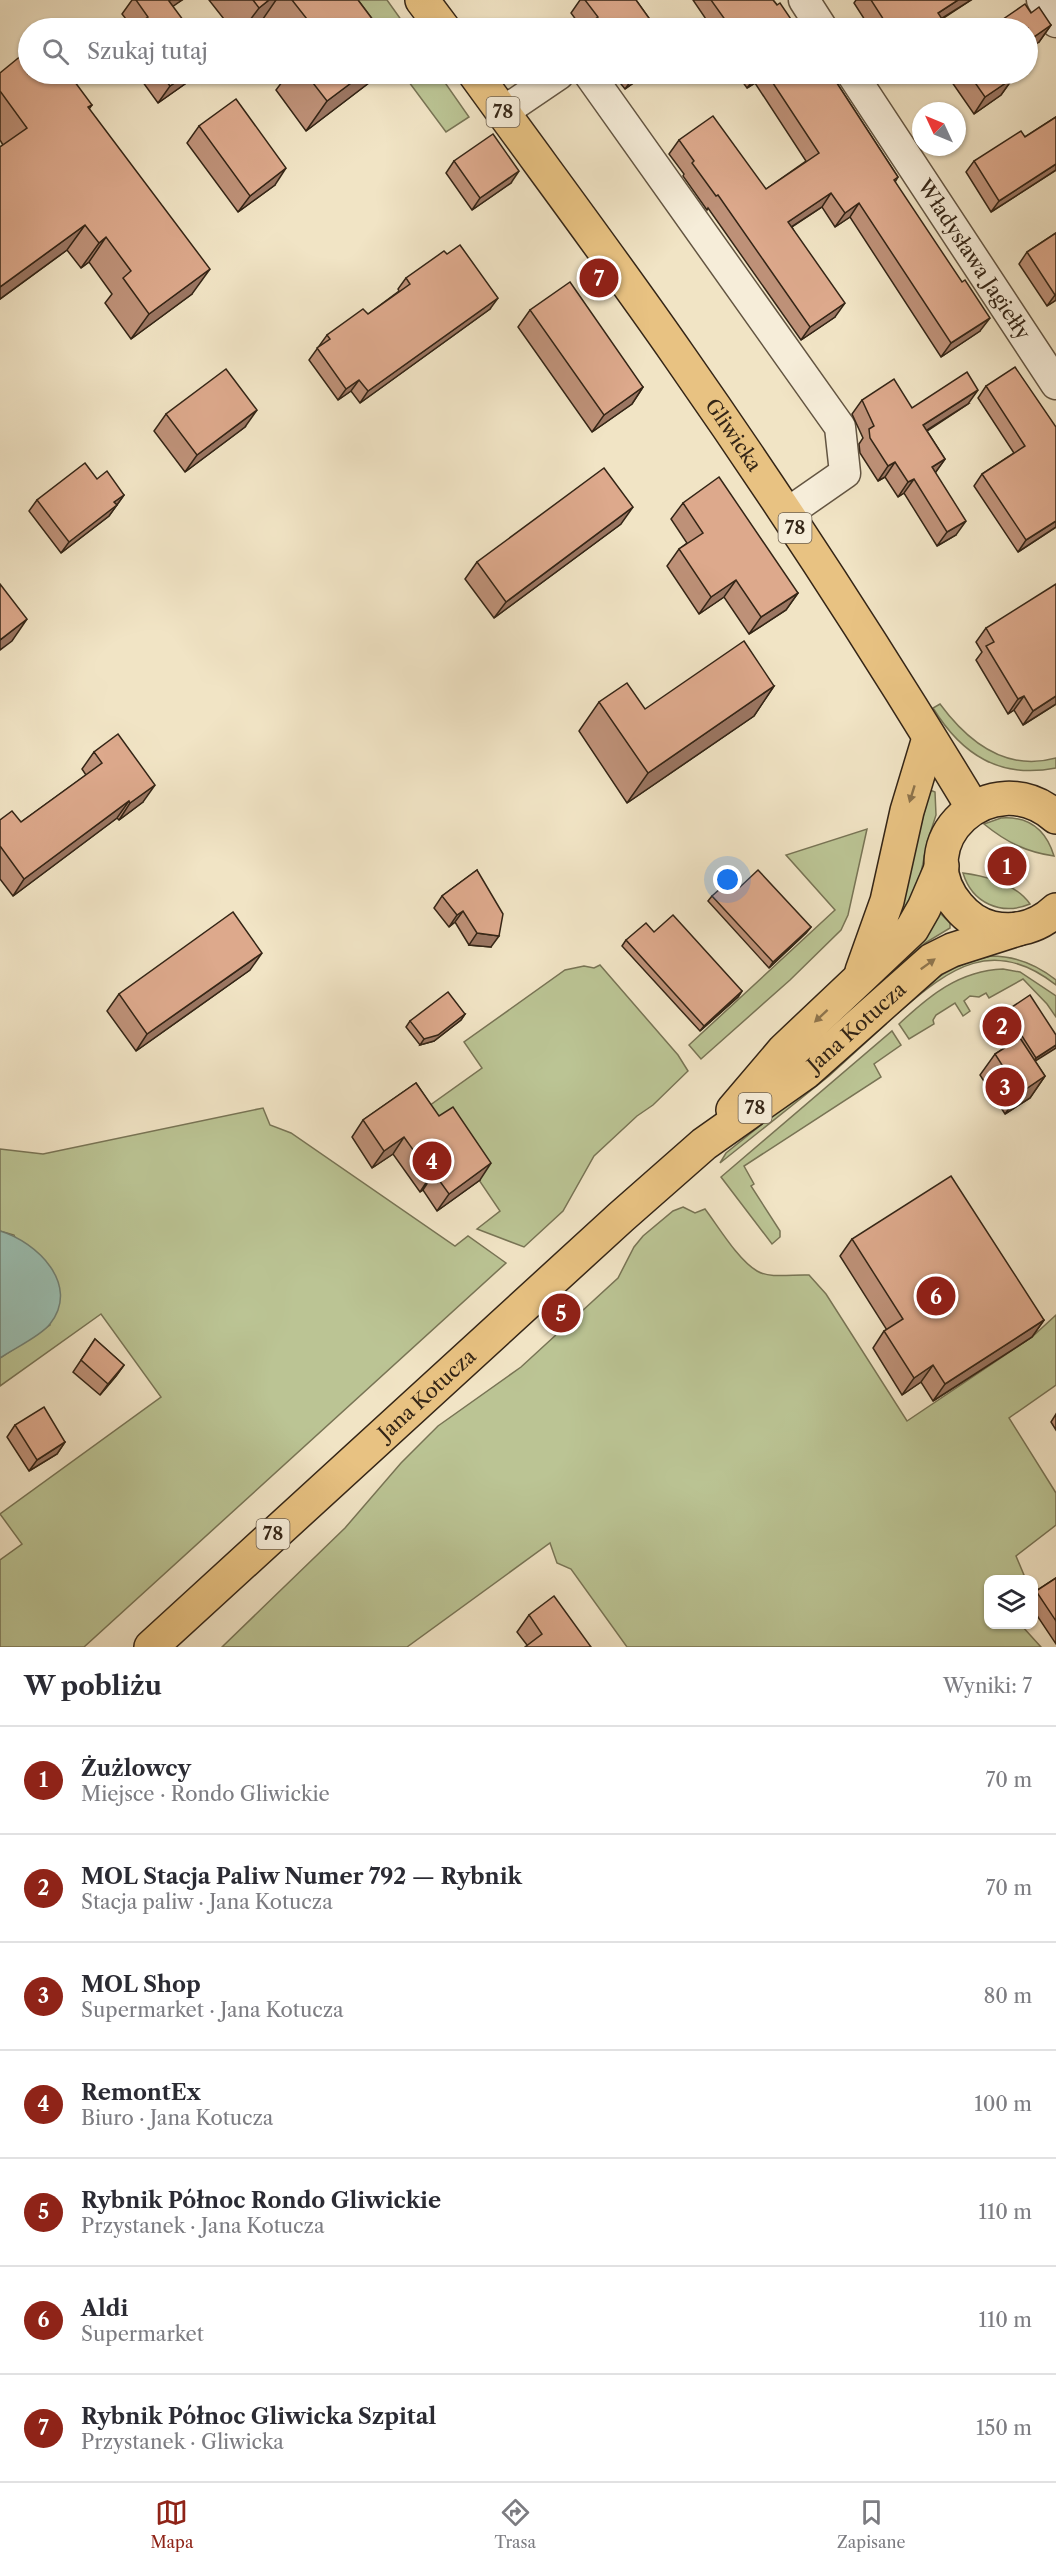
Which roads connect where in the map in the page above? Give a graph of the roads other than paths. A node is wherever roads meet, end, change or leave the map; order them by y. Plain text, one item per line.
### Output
1 (422, 0) edge
2 (804, 0) edge
3 (1042, 0) edge
4 (436, 18) edge
5 (816, 18) edge
6 (1056, 22) edge
7 (482, 84) edge
8 (544, 84) edge
9 (596, 84) edge
10 (859, 84) edge
11 (503, 112) junction
12 (1056, 384) edge
13 (786, 513) junction
14 (929, 738) junction
15 (1056, 789) edge
16 (1023, 799) junction
17 (973, 808) junction
18 (1056, 817) edge
19 (942, 866) junction
20 (1054, 917) edge
21 (1018, 929) junction
22 (858, 981) junction
23 (704, 1144) junction
24 (150, 1647) edge

1 - 4 main road
2 - 5 street
3 - 6 street
7 - 11 main road, Gliwicka / 78
8 - 11 street
9 - 13 street
10 - 12 street, Władysława Jagiełły
11 - 13 main road, Gliwicka / 78
13 - 14 main road, Gliwicka / 78
14 - 17 main road, Gliwicka / 78
14 -> 22 main road, 78
15 - 16 main road
16 - 17 main road, 78
16 - 18 main road, 78
17 - 19 main road, 78
19 - 21 main road, 78
19 - 22 main road, Jana Kotucza / 78
20 - 21 main road, 78
23 -> 21 main road, Jana Kotucza / 78
22 -> 23 main road, Jana Kotucza / 78
23 - 24 main road, Jana Kotucza / 78

